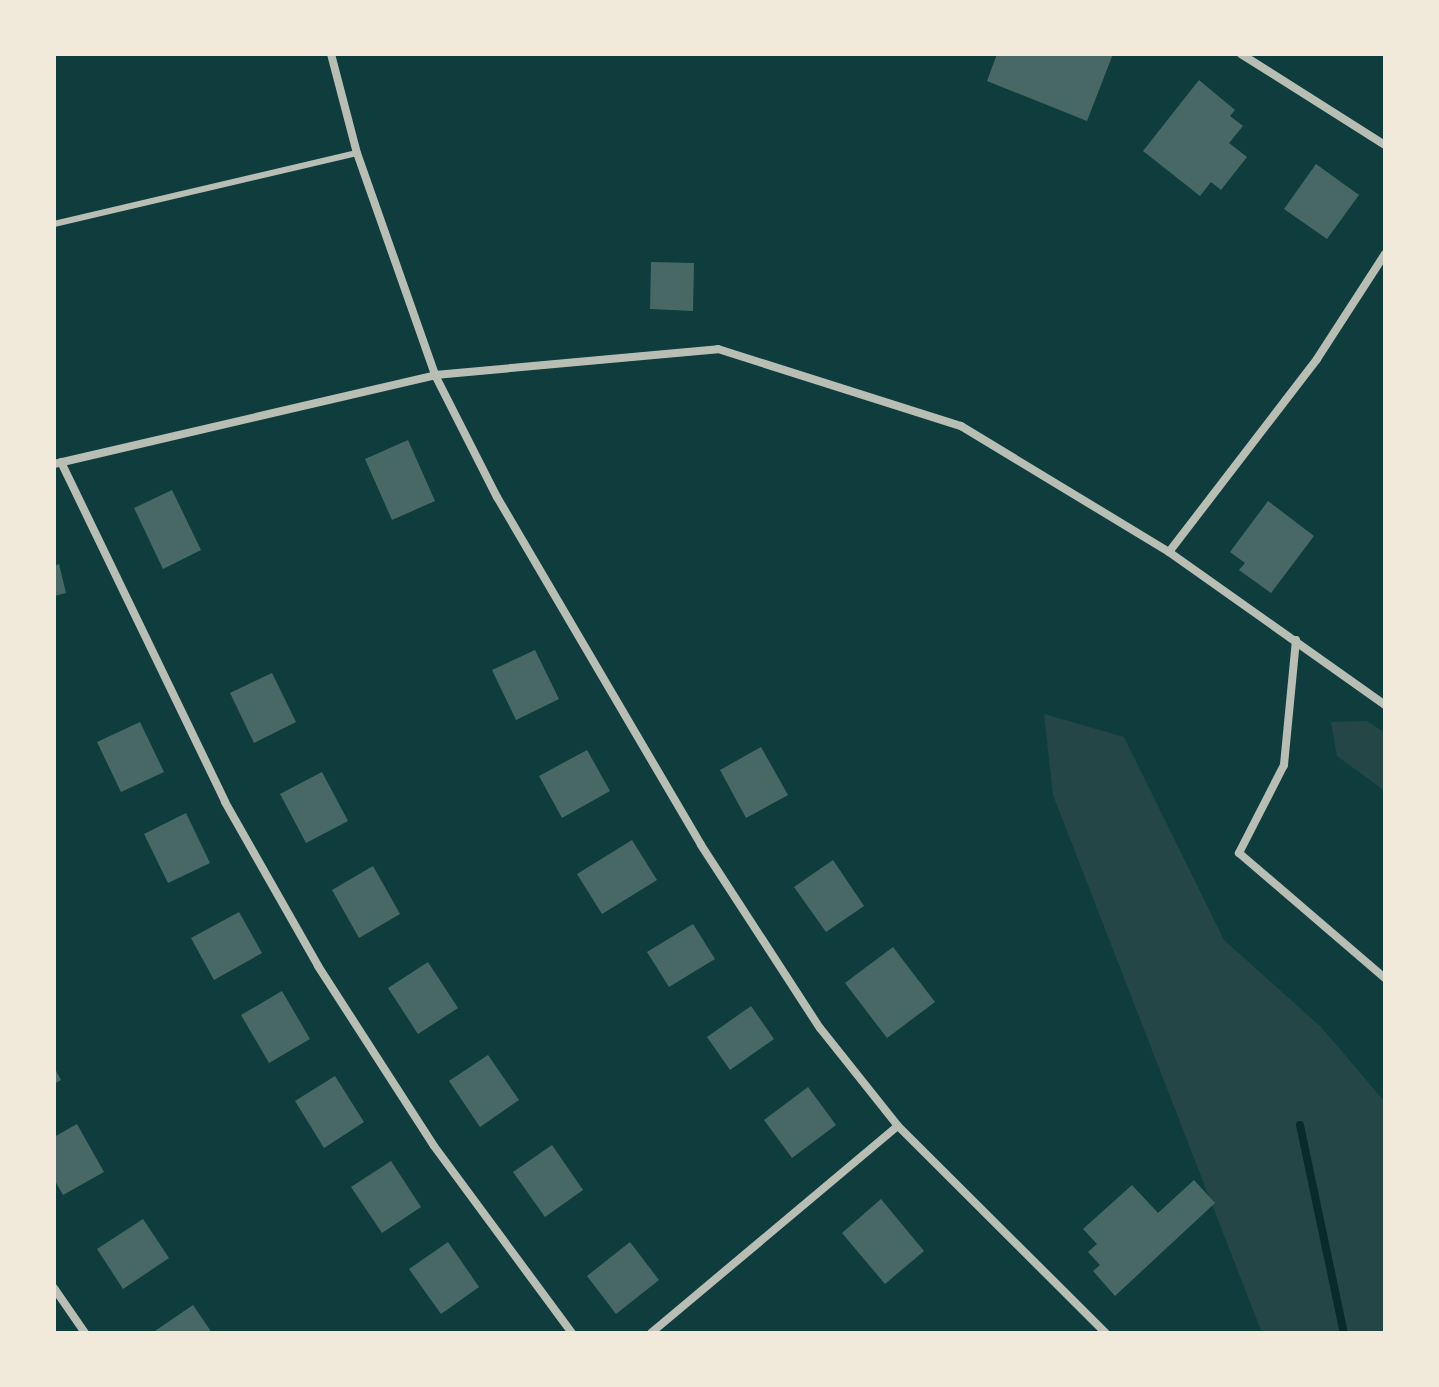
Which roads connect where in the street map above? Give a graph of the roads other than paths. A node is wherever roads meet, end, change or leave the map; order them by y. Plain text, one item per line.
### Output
1 (331, 54) edge
2 (1241, 54) edge
3 (1385, 145) edge
4 (357, 153) junction
5 (54, 224) edge
6 (1385, 254) edge
7 (435, 375) junction
8 (58, 463) edge
9 (1169, 552) junction
10 (1296, 640) junction
11 (1385, 705) edge
12 (1385, 978) edge
13 (898, 1126) junction
14 (54, 1288) edge
15 (85, 1333) edge
16 (572, 1333) edge
17 (651, 1333) edge
18 (1106, 1333) edge

1 - 4 street
2 - 3 street
4 - 5 lane
4 - 7 street
6 - 9 street
7 - 8 street
7 - 9 street
7 - 13 street
8 - 16 street
9 - 10 street
10 - 11 street
10 - 12 street
13 - 17 street
13 - 18 street
14 - 15 street

